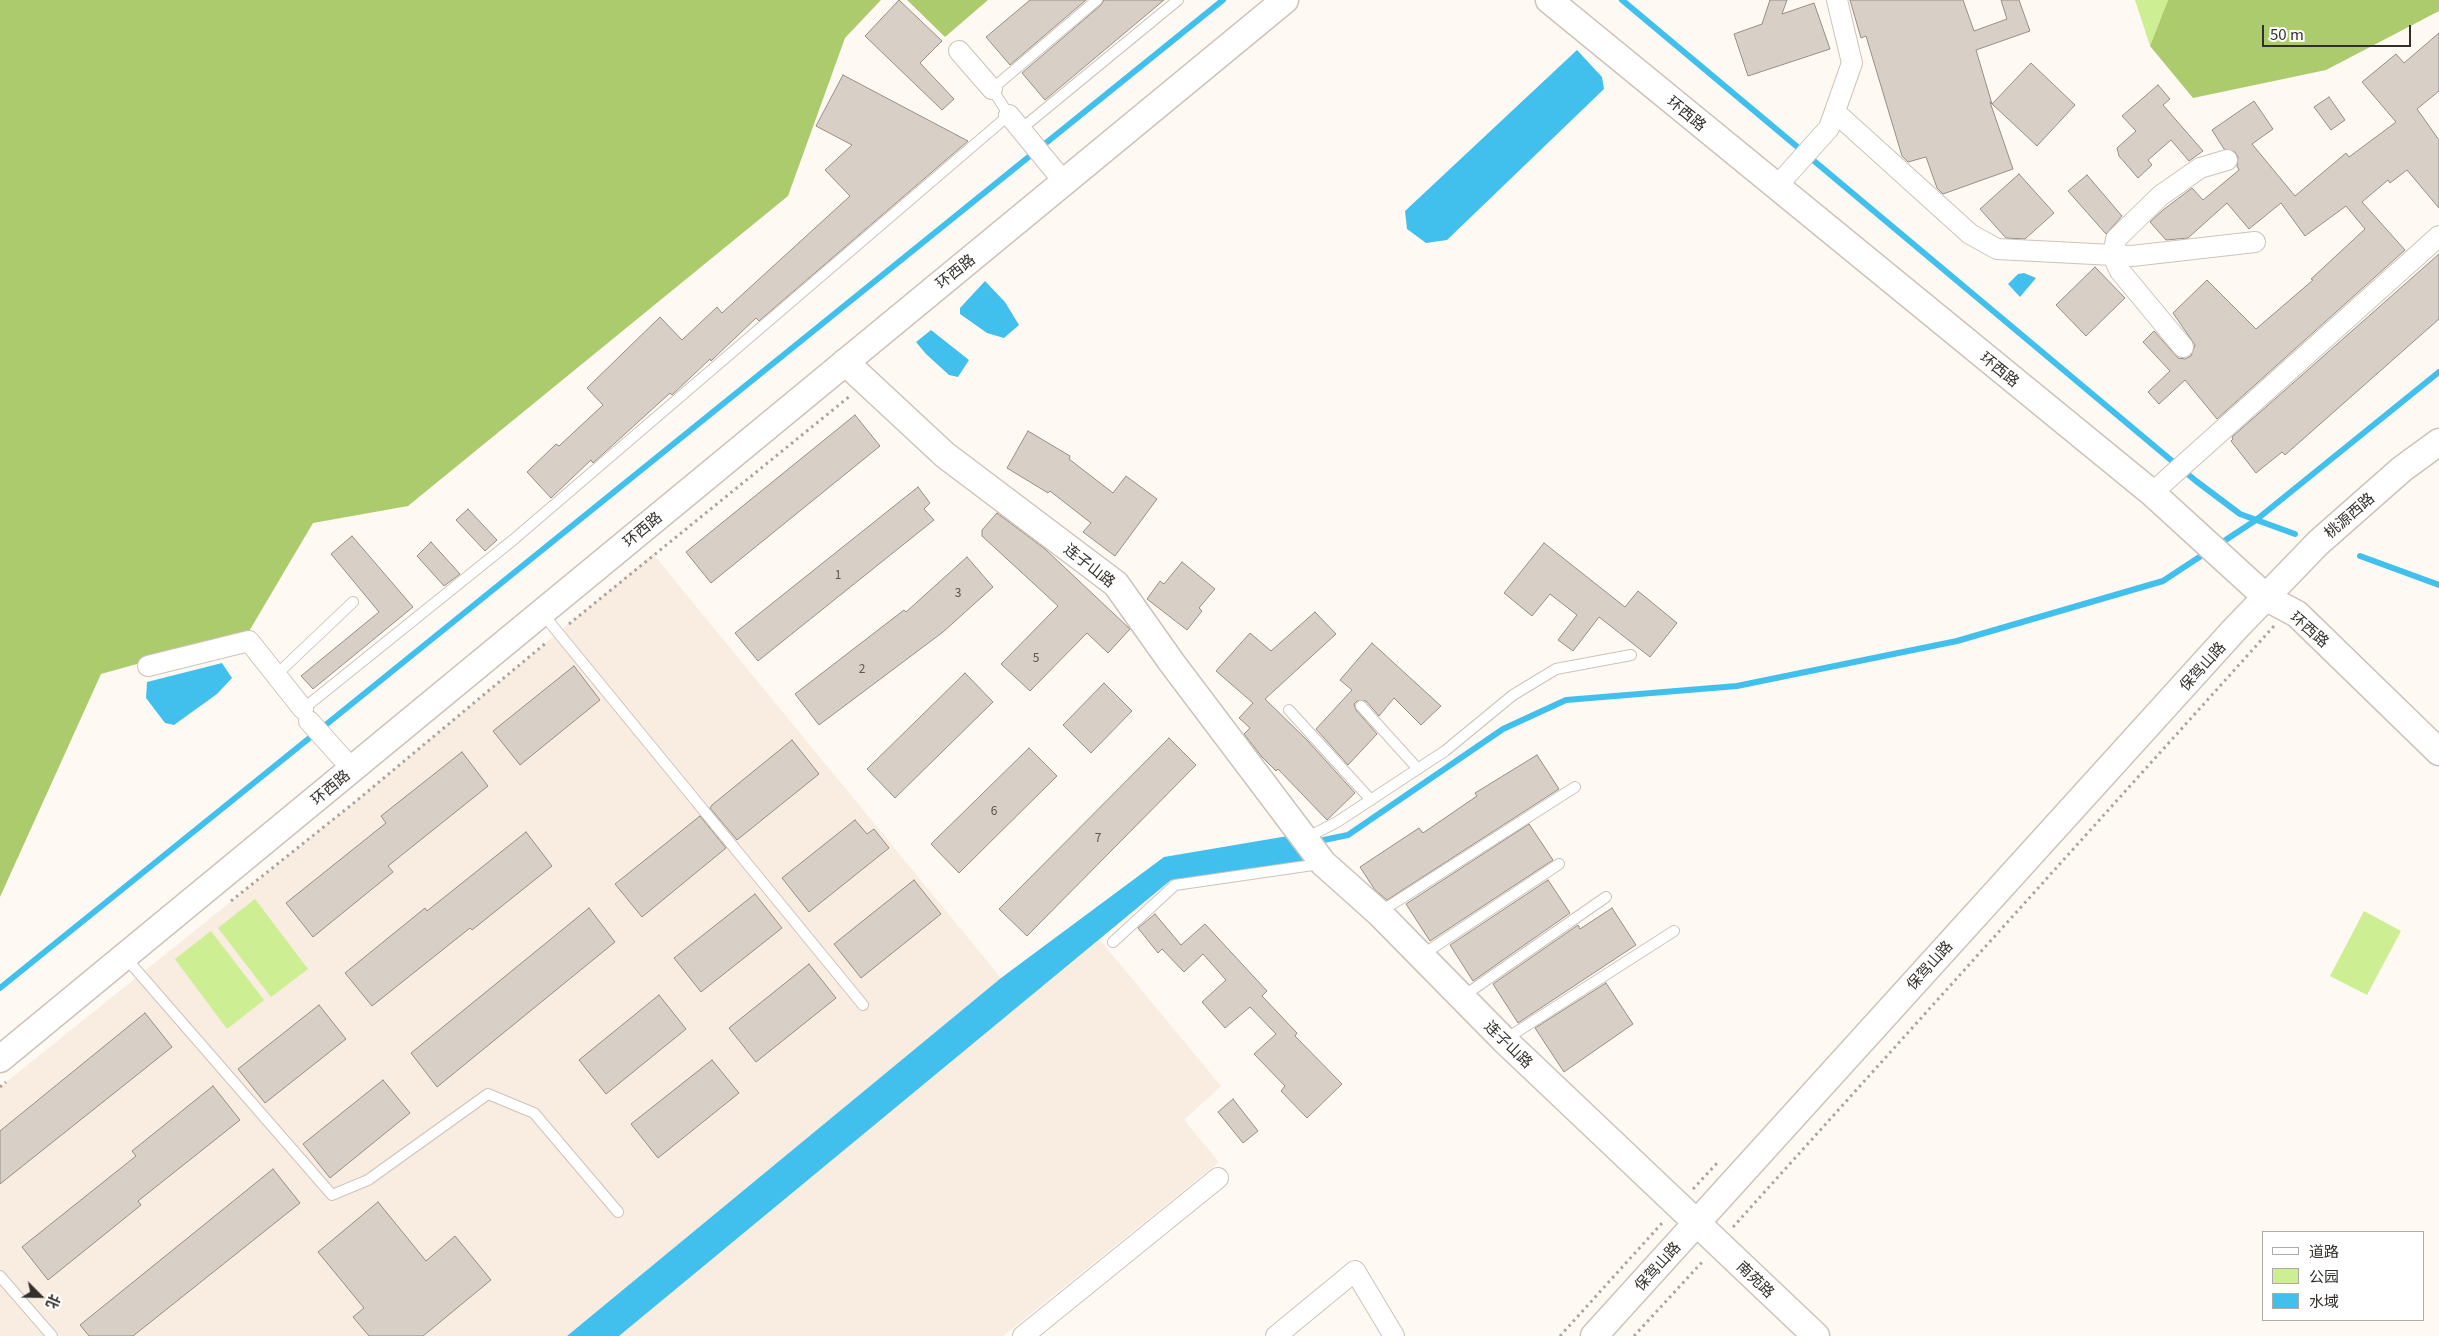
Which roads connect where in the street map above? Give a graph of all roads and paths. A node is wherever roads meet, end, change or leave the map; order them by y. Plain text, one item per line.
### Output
1 (1097, 0) edge
2 (1178, 0) edge
3 (1285, 0) edge
4 (1549, 0) edge
5 (1837, 0) edge
6 (959, 51) dead end
7 (992, 89) junction
8 (1832, 120) junction
9 (1020, 128) junction
10 (2227, 160) dead end
11 (1064, 182) junction
12 (1776, 186) junction
13 (2439, 236) edge
14 (2256, 242) dead end
15 (2113, 256) junction
16 (2183, 347) dead end
17 (845, 362) junction
18 (2439, 442) edge
19 (2162, 485) junction
20 (353, 602) dead end
21 (2278, 604) junction
22 (541, 612) junction
23 (1631, 655) dead end
24 (148, 666) dead end
25 (276, 675) junction
26 (1361, 706) dead end
27 (1289, 710) dead end
28 (306, 715) junction
29 (2439, 752) edge
30 (352, 768) junction
31 (1418, 769) junction
32 (1575, 788) dead end
33 (1371, 800) junction
34 (1306, 838) junction
35 (1323, 863) junction
36 (1559, 864) dead end
37 (1606, 897) dead end
38 (1379, 913) junction
39 (1674, 931) dead end
40 (1113, 942) dead end
41 (125, 956) junction
42 (1421, 956) junction
43 (1462, 997) junction
44 (863, 1005) dead end
45 (1504, 1040) junction
46 (0, 1059) edge
47 (1218, 1178) dead end
48 (618, 1212) dead end
49 (1696, 1222) junction
50 (1718, 1243) junction
51 (0, 1276) edge
52 (52, 1336) edge
53 (1023, 1336) edge
54 (1276, 1336) edge
55 (1394, 1336) edge
56 (1594, 1336) edge
57 (1634, 1336) edge
58 (1816, 1336) edge

1 - 7 lane
2 - 9 lane
3 - 11 street, 环西路
4 - 12 street, 环西路
5 - 8 street
6 - 7 street
7 - 9 lane
8 - 12 street
8 - 15 street
9 - 11 street
9 - 28 lane
10 - 15 street
11 - 17 street, 环西路
12 - 19 street, 环西路
13 - 19 street
14 - 15 street
15 - 16 street
17 - 22 street, 环西路
17 - 34 street, 连子山路
18 - 21 street, 桃源西路
19 - 21 street, 环西路
20 - 25 lane
21 - 29 street, 环西路
21 - 49 street, 保驾山路
21 - 50 path
22 - 30 street, 环西路
22 - 44 lane
23 - 31 lane
24 - 25 street
25 - 28 street
26 - 31 lane
27 - 33 lane
28 - 30 street
30 - 41 street, 环西路
31 - 33 lane
32 - 38 lane
33 - 34 lane
34 - 35 street, 连子山路
35 - 38 street, 连子山路
35 - 40 lane
36 - 42 lane
37 - 43 lane
38 - 42 street, 连子山路
39 - 45 lane
41 - 46 street, 环西路
41 - 48 lane
42 - 43 street, 连子山路
43 - 45 street, 连子山路
45 - 49 street, 连子山路
47 - 53 street
49 - 50 street, 南苑路
49 - 56 street, 保驾山路
50 - 57 path
50 - 58 street, 南苑路
51 - 52 lane
54 - 55 street

